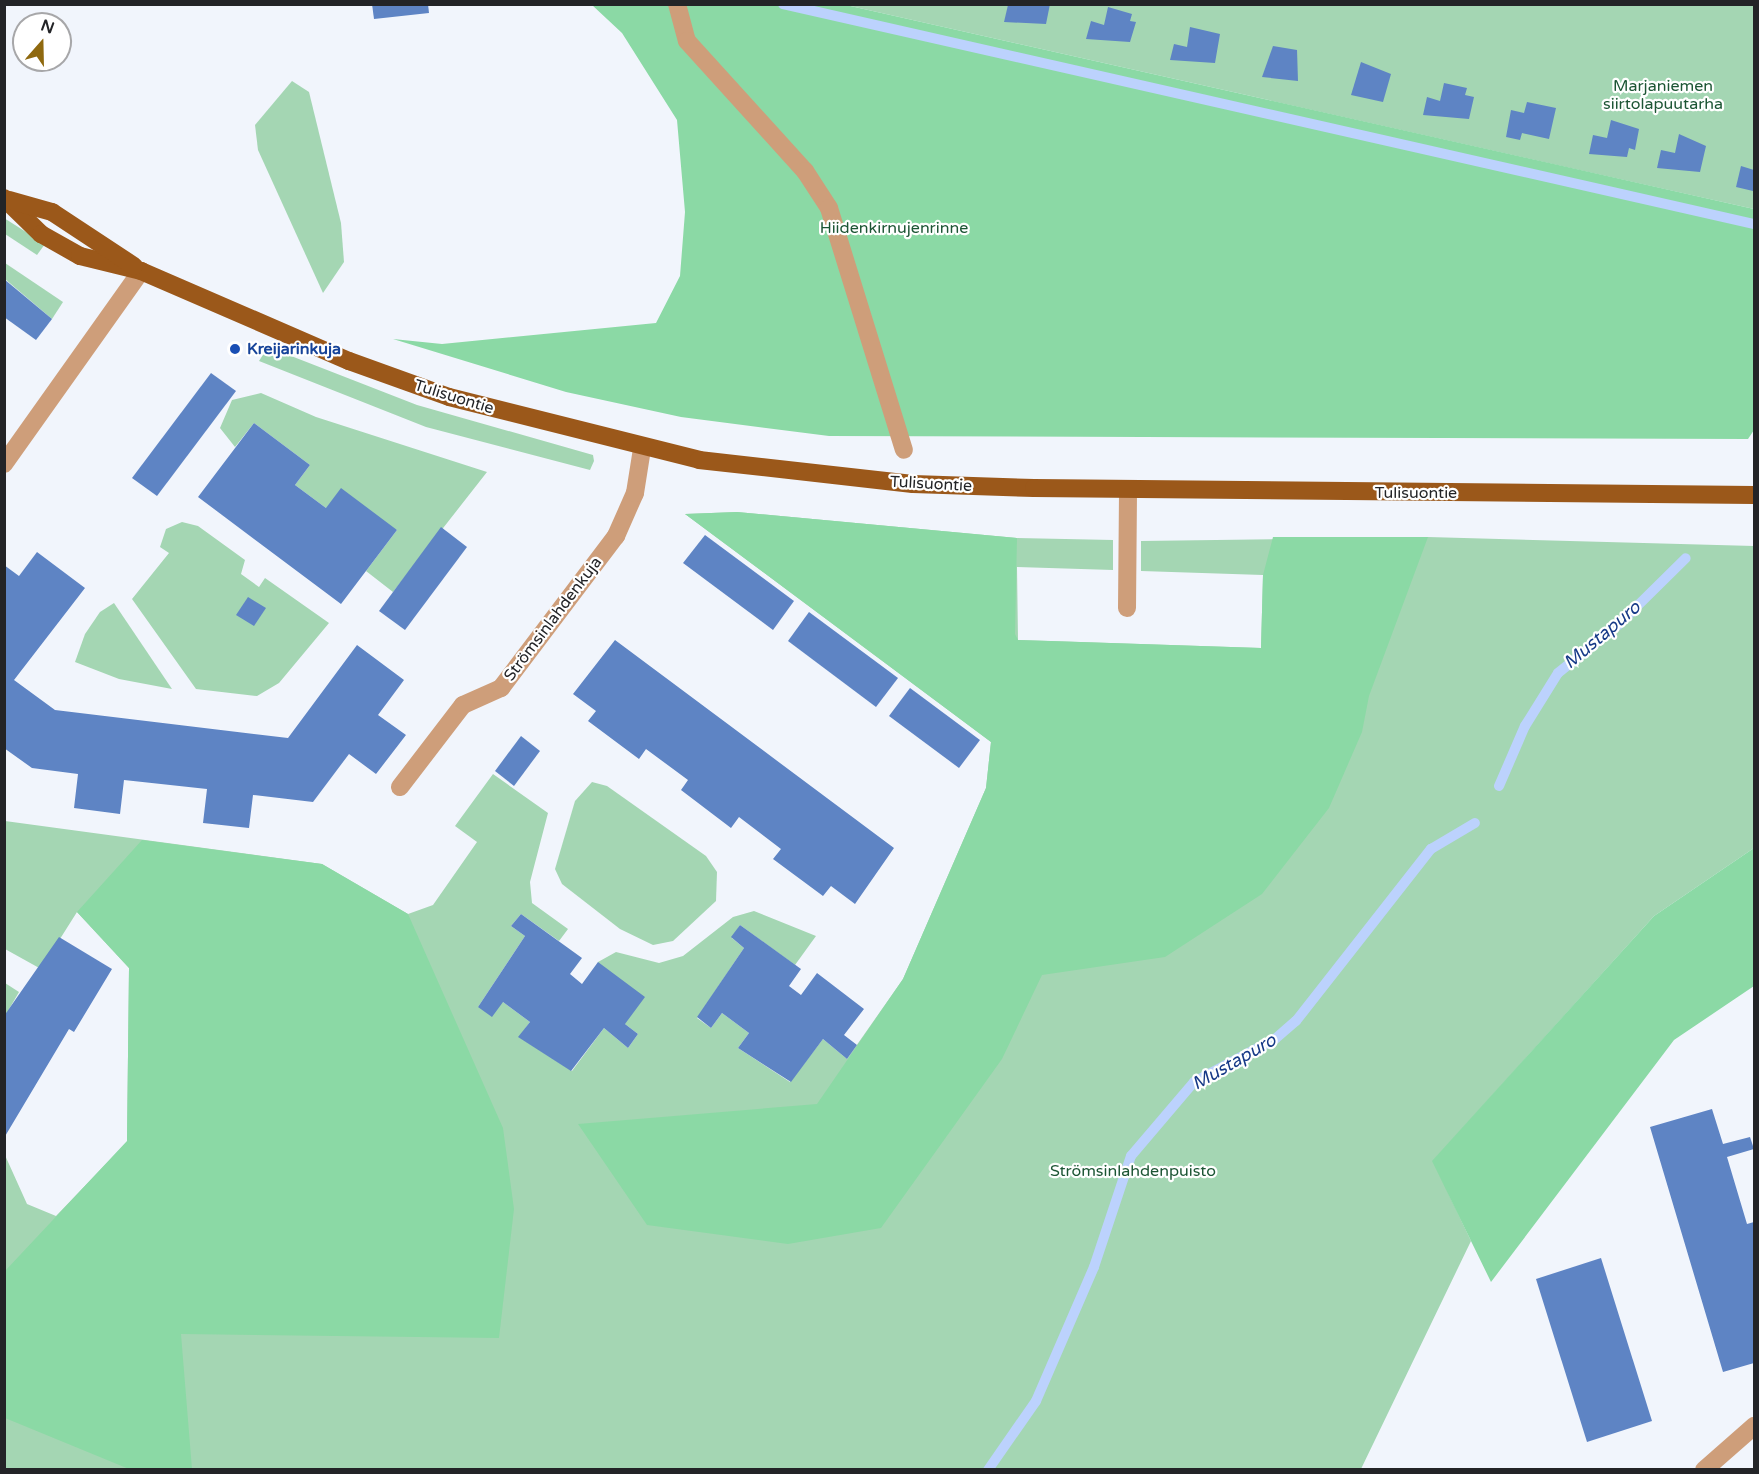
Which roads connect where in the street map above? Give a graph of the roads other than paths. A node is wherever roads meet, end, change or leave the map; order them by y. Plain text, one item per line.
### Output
1 (677, 4) edge
2 (6, 199) edge
3 (141, 271) junction
4 (642, 449) junction
5 (904, 450) dead end
6 (4, 464) edge
7 (1128, 491) junction
8 (1755, 495) edge
9 (1126, 608) dead end
10 (400, 787) dead end
11 (1755, 1426) edge
12 (1704, 1470) edge

1 - 5 street
2 - 3 main road, Tulisuontie
2 - 3 main road, Tulisuontie
3 - 4 main road, Tulisuontie
3 - 6 street
4 - 7 main road, Tulisuontie
4 - 10 street, Strömsinlahdenkuja
7 - 8 main road, Tulisuontie
7 - 9 street
11 - 12 street

